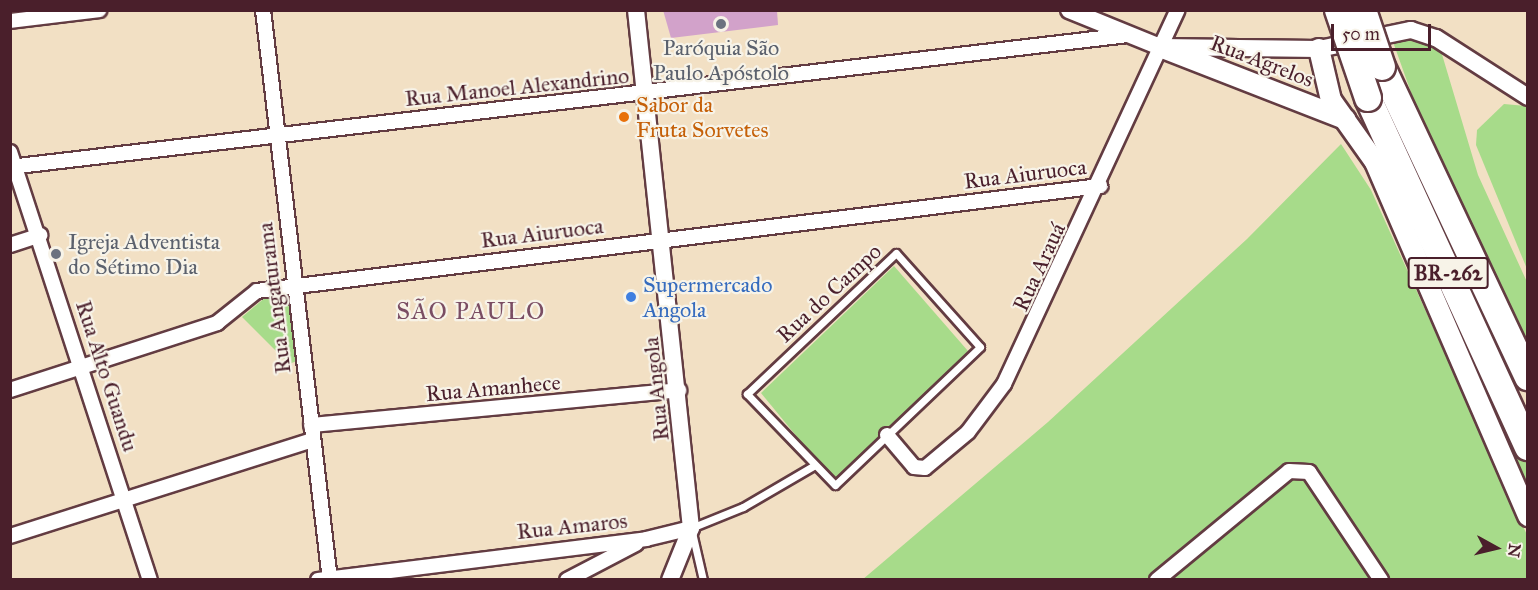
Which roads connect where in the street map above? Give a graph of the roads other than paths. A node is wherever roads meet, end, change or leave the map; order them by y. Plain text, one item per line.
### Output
1 (99, 10) edge
2 (263, 10) edge
3 (636, 10) edge
4 (1069, 10) edge
5 (1178, 10) edge
6 (1338, 10) edge
7 (1363, 10) edge
8 (10, 21) edge
9 (1128, 35) junction
10 (1160, 47) junction
11 (1320, 49) junction
12 (645, 95) junction
13 (1527, 98) edge
14 (1346, 120) junction
15 (276, 136) junction
16 (10, 152) edge
17 (18, 166) junction
18 (1100, 186) junction
19 (40, 235) junction
20 (663, 239) junction
21 (10, 245) edge
22 (294, 286) junction
23 (81, 366) junction
24 (1527, 377) edge
25 (10, 390) edge
26 (679, 390) junction
27 (311, 432) junction
28 (887, 435) junction
29 (1527, 447) edge
30 (815, 465) junction
31 (124, 498) junction
32 (1527, 516) edge
33 (692, 528) junction
34 (10, 536) edge
35 (646, 539) junction
36 (326, 578) edge
37 (150, 579) edge
38 (569, 579) edge
39 (670, 579) edge
40 (703, 579) edge
41 (1157, 579) edge
42 (1381, 579) edge

1 - 8 street
2 - 15 street, Rua Angaturama
3 - 12 street, Rua Angola
4 - 9 street
5 - 10 street, Rua Arauá
6 - 29 highway, BR-262, bridge
7 - 24 highway, BR-262, bridge
9 - 10 street
9 - 12 street, Rua Manoel Alexandrino
10 - 11 street
10 - 14 main road, Rua Agrelos
10 - 18 street, Rua Arauá
11 - 13 street
11 - 14 main road
12 - 15 street, Rua Manoel Alexandrino
12 - 20 street, Rua Angola
14 - 32 main road
15 - 17 street, Rua Manoel Alexandrino
15 - 22 street, Rua Angaturama
16 - 17 street, Rua Alto Guandu
17 - 19 street, Rua Alto Guandu
18 - 20 street, Rua Aiuruoca
18 - 28 street, Rua Arauá
19 - 21 street
19 - 23 street, Rua Alto Guandu
20 - 22 street, Rua Aiuruoca
20 - 26 street, Rua Angola
22 - 23 street, Rua Aiuruoca
22 - 27 street, Rua Angaturama
23 - 25 street, Rua Aiuruoca
23 - 31 street, Rua Alto Guandu
26 - 27 street, Rua Amanhece
26 - 33 street, Rua Angola
27 - 31 street, Rua Amanhece
27 - 36 street, Rua Angaturama
28 - 30 lane, Rua do Campo
28 - 30 lane, Rua do Campo
30 - 33 lane, Rua Amaros
31 - 34 street, Rua Amanhece
31 - 37 street, Rua Alto Guandu
33 - 35 street, Rua Amaros
33 - 39 street, Rua Angola
33 - 40 lane
35 - 36 street, Rua Amaros
35 - 38 street
41 - 42 street

